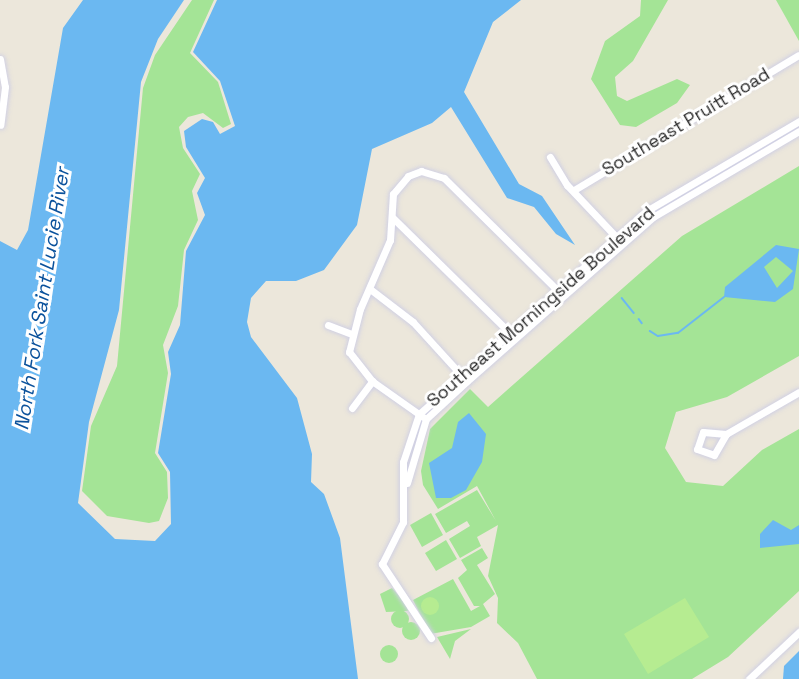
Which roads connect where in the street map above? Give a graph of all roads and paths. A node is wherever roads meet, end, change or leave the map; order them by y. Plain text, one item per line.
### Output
1 (799, 55) edge
2 (0, 59) edge
3 (0, 125) edge
4 (798, 126) edge
5 (550, 157) dead end
6 (574, 190) junction
7 (393, 218) junction
8 (620, 241) junction
9 (370, 289) junction
10 (560, 293) junction
11 (328, 324) dead end
12 (352, 334) junction
13 (513, 336) junction
14 (464, 378) junction
15 (372, 381) junction
16 (799, 392) edge
17 (352, 408) dead end
18 (422, 416) junction
19 (726, 434) junction
20 (799, 632) edge
21 (431, 638) dead end
22 (748, 679) edge

1 - 6 street, Southeast Pruitt Road
2 - 3 street
4 - 8 street, Southeast Morningside Boulevard
5 - 6 street
6 - 8 street
7 - 9 street
7 - 10 street
7 - 13 street
8 - 10 street, Southeast Morningside Boulevard
9 - 12 street
9 - 14 street
10 - 13 street, Southeast Morningside Boulevard
11 - 12 street
12 - 15 street
13 - 14 street, Southeast Morningside Boulevard
14 - 18 street, Southeast Morningside Boulevard
15 - 17 street
15 - 18 street
16 - 19 street
18 - 21 street, Southeast Morningside Boulevard
19 - 19 street
20 - 22 street

